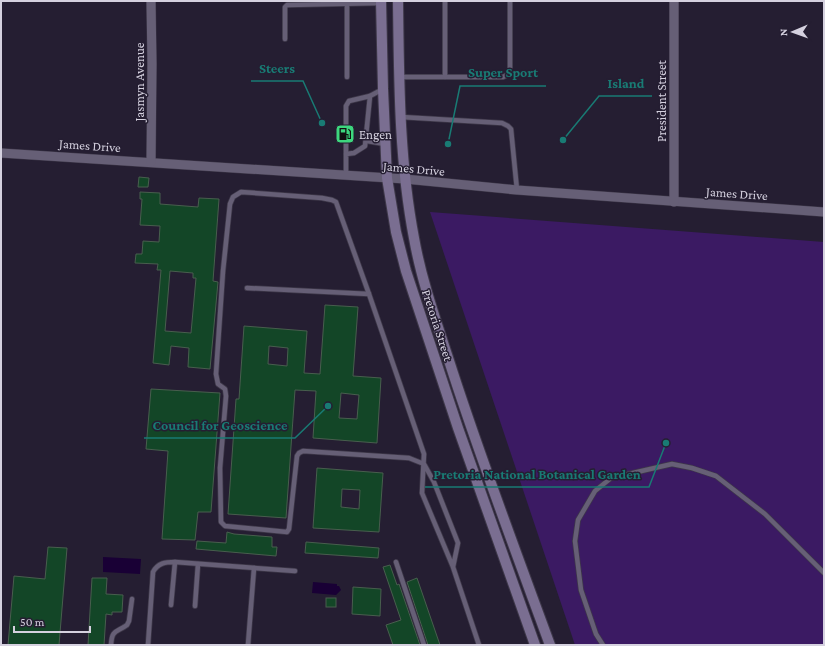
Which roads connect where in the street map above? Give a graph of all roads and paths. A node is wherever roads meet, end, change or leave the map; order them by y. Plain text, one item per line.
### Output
1 (151, 1) edge
2 (398, 1) edge
3 (446, 1) edge
4 (510, 1) edge
5 (674, 1) edge
6 (381, 2) edge
7 (346, 3) junction
8 (285, 39) dead end
9 (347, 77) dead end
10 (399, 77) junction
11 (445, 77) junction
12 (383, 89) junction
13 (370, 96) junction
14 (400, 116) junction
15 (366, 141) junction
16 (385, 144) junction
17 (1, 153) edge
18 (346, 154) junction
19 (151, 162) junction
20 (346, 175) junction
21 (387, 178) junction
22 (406, 179) junction
23 (517, 190) junction
24 (674, 202) junction
25 (824, 212) edge
26 (247, 288) dead end
27 (369, 294) junction
28 (424, 464) junction
29 (175, 562) junction
30 (396, 562) dead end
31 (198, 564) junction
32 (453, 567) junction
33 (254, 568) junction
34 (295, 571) dead end
35 (824, 573) edge
36 (132, 599) dead end
37 (171, 605) dead end
38 (195, 606) dead end
39 (111, 645) edge
40 (148, 645) edge
41 (248, 645) edge
42 (424, 645) edge
43 (479, 645) edge
44 (535, 645) edge
45 (550, 645) edge
46 (603, 645) edge

1 - 19 street, Jasmyn Avenue
2 - 10 main road, Pretoria Street
3 - 11 lane
4 - 11 lane
5 - 24 street, President Street
6 - 7 lane
6 - 12 main road, Pretoria Street
7 - 8 lane
7 - 9 lane
10 - 11 lane
10 - 14 main road, Pretoria Street
12 - 13 lane
12 - 16 main road, Pretoria Street
13 - 15 lane
13 - 18 lane
14 - 22 main road, Pretoria Street
14 - 23 lane
15 - 16 lane
15 - 18 lane
16 - 21 main road, Pretoria Street
17 - 19 street, James Drive
18 - 20 lane
19 - 20 street, James Drive
20 - 21 street, James Drive
21 - 22 street, James Drive
21 - 44 main road, Pretoria Street
22 - 23 street, James Drive
22 - 45 main road, Pretoria Street
23 - 24 street, James Drive
24 - 25 street, James Drive
26 - 27 lane
27 - 28 lane
27 - 28 lane
28 - 32 lane
28 - 32 lane
29 - 31 lane
29 - 37 lane
29 - 40 lane
30 - 42 lane
31 - 33 lane
31 - 38 lane
32 - 43 lane
33 - 34 lane
33 - 41 lane
35 - 46 lane
36 - 39 lane

